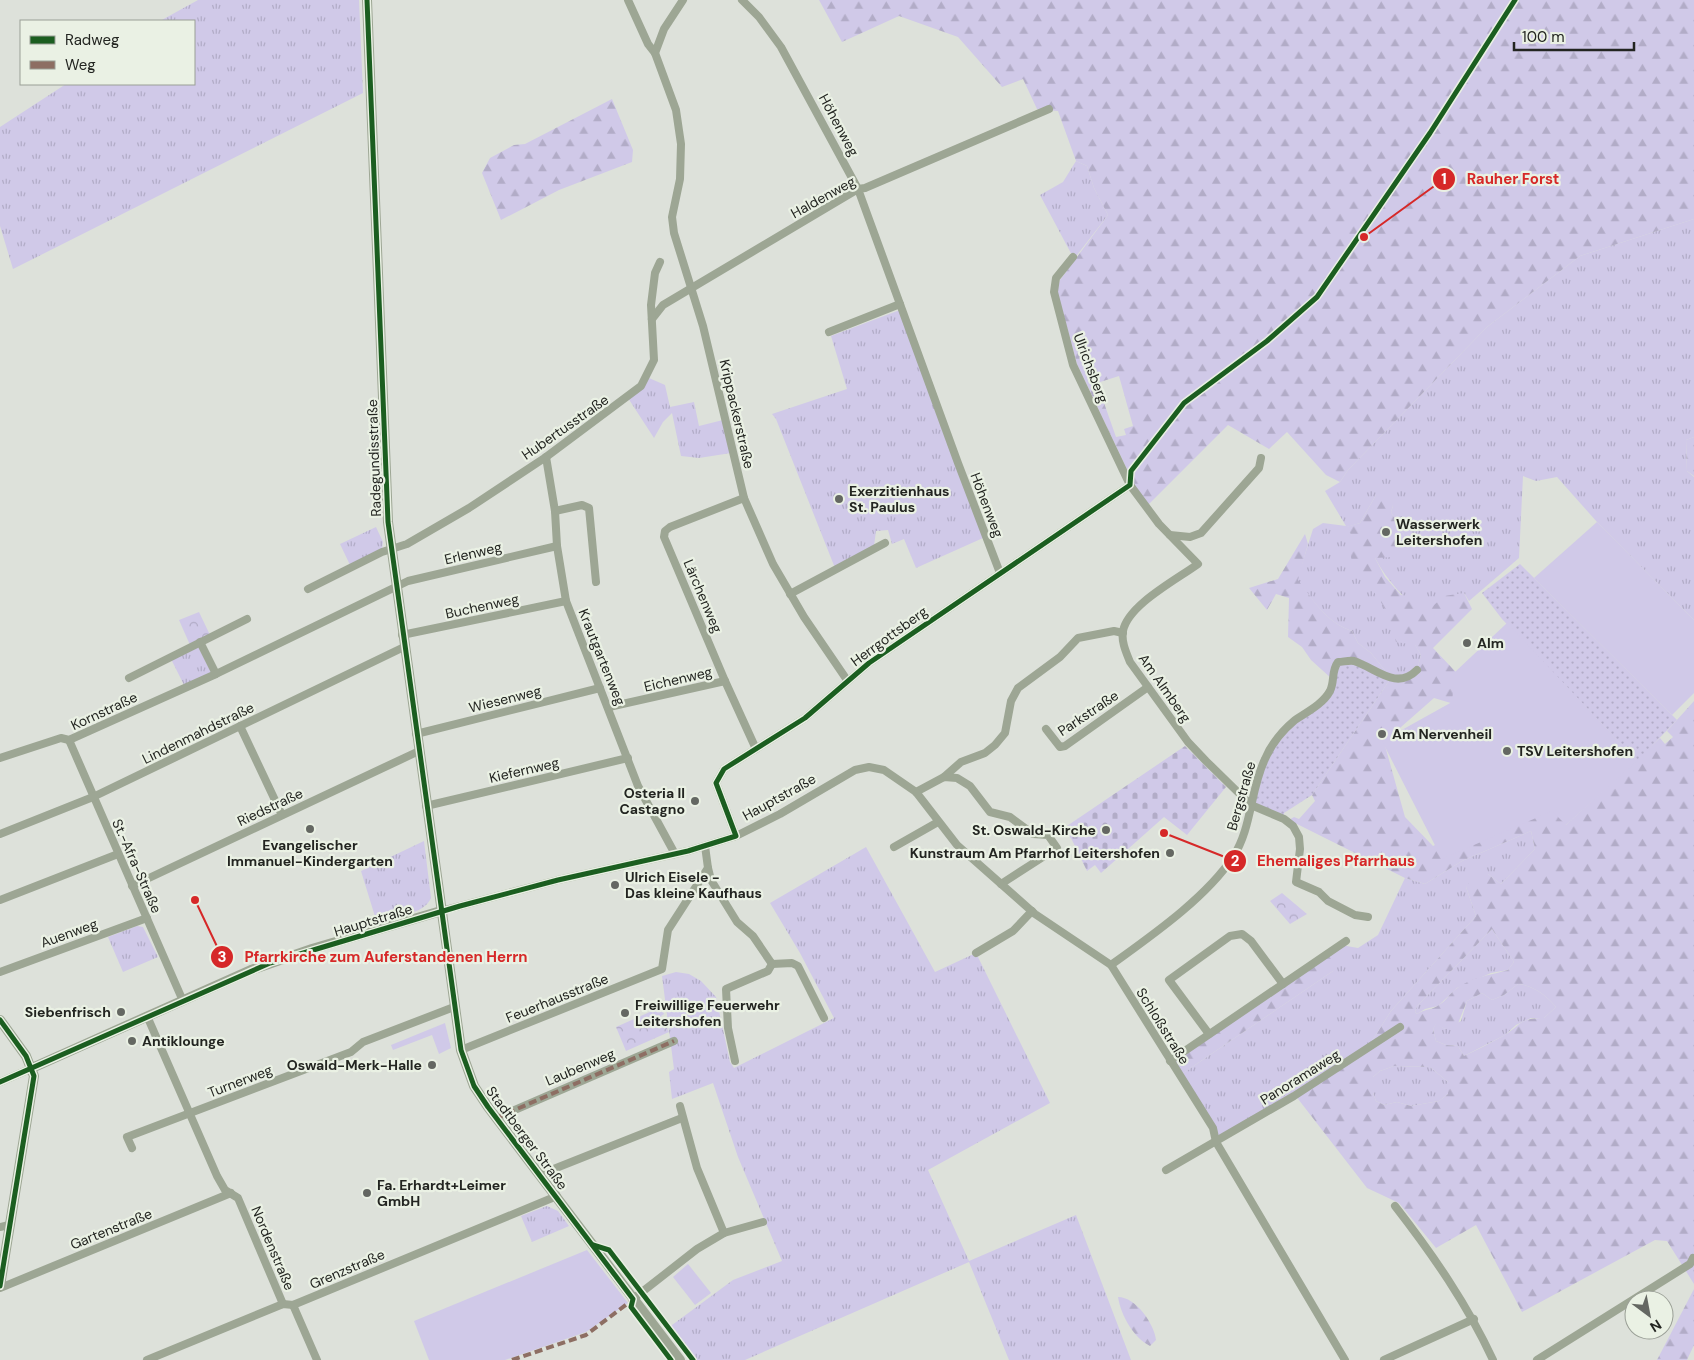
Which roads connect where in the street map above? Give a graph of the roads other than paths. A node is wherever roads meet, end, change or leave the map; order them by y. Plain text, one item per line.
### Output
1 (367, 0) edge
2 (628, 0) edge
3 (683, 0) edge
4 (742, 0) edge
5 (656, 53) junction
6 (1050, 109) dead end
7 (858, 189) junction
8 (1073, 257) dead end
9 (660, 262) dead end
10 (692, 288) junction
11 (900, 304) junction
12 (652, 320) junction
13 (829, 332) dead end
14 (546, 457) junction
15 (1261, 458) dead end
16 (1130, 485) junction
17 (744, 498) junction
18 (555, 511) junction
19 (1170, 535) junction
20 (885, 543) dead end
21 (557, 546) junction
22 (391, 549) junction
23 (1000, 573) junction
24 (596, 582) dead end
25 (396, 587) junction
26 (308, 589) dead end
27 (790, 594) junction
28 (566, 601) junction
29 (247, 619) dead end
30 (1123, 633) junction
31 (402, 635) junction
32 (200, 642) junction
33 (404, 647) junction
34 (1417, 670) dead end
35 (216, 674) junction
36 (129, 678) dead end
37 (847, 680) junction
38 (725, 681) junction
39 (1148, 687) junction
40 (600, 688) junction
41 (609, 707) junction
42 (240, 726) junction
43 (1046, 729) dead end
44 (416, 734) junction
45 (69, 740) junction
46 (756, 749) junction
47 (419, 751) junction
48 (0, 758) edge
49 (628, 758) junction
50 (884, 770) joint
51 (944, 777) junction
52 (916, 792) junction
53 (93, 797) junction
54 (1251, 804) junction
55 (426, 806) junction
56 (282, 815) junction
57 (938, 822) junction
58 (0, 834) edge
59 (736, 836) junction
60 (706, 846) junction
61 (894, 847) dead end
62 (118, 854) junction
63 (675, 854) junction
64 (708, 868) junction
65 (1001, 884) junction
66 (132, 886) junction
67 (0, 900) edge
68 (1032, 911) junction
69 (441, 912) junction
70 (1368, 917) dead end
71 (147, 918) junction
72 (1346, 942) dead end
73 (976, 953) dead end
74 (772, 964) junction
75 (1111, 966) junction
76 (0, 972) edge
77 (1283, 984) junction
78 (183, 1001) junction
79 (454, 1007) junction
80 (147, 1016) junction
81 (824, 1018) dead end
82 (0, 1020) edge
83 (1398, 1030) dead end
84 (1209, 1034) junction
85 (674, 1041) dead end
86 (461, 1050) junction
87 (1170, 1061) junction
88 (735, 1062) dead end
89 (32, 1068) junction
90 (0, 1082) edge
91 (680, 1106) dead end
92 (190, 1114) junction
93 (496, 1118) junction
94 (682, 1118) junction
95 (1216, 1142) junction
96 (132, 1148) dead end
97 (1166, 1170) dead end
98 (541, 1174) junction
99 (231, 1193) junction
100 (557, 1196) junction
101 (1395, 1206) dead end
102 (763, 1222) dead end
103 (5, 1226) edge
104 (724, 1233) junction
105 (1693, 1258) edge
106 (0, 1287) edge
107 (633, 1299) junction
108 (283, 1304) junction
109 (293, 1305) junction
110 (1474, 1319) junction
111 (146, 1360) edge
112 (317, 1360) edge
113 (680, 1360) edge
114 (1345, 1360) edge
115 (1384, 1360) edge
116 (1493, 1360) edge
117 (1537, 1360) edge

1 - 22 street, Radegundisstraße
2 - 5 street
3 - 5 street
4 - 7 street, Höhenweg
5 - 10 street, Krippackerstraße
6 - 7 street, Haldenweg
7 - 10 street, Haldenweg
7 - 11 street, Höhenweg
8 - 16 street, Ulrichsberg
9 - 12 street, Hubertusstraße
10 - 12 street, Haldenweg
10 - 17 street, Krippackerstraße
11 - 13 street
11 - 23 street, Höhenweg
12 - 14 street, Hubertusstraße
14 - 18 street, Krautgartenweg
14 - 22 street, Hubertusstraße
15 - 19 street
16 - 19 street
16 - 23 street, Herrgottsberg
17 - 27 street, Krippackerstraße
17 - 38 street, Lärchenweg
18 - 21 street, Krautgartenweg
18 - 24 street
19 - 30 street
20 - 27 street
21 - 25 street, Erlenweg
21 - 28 street, Krautgartenweg
22 - 25 street, Radegundisstraße
22 - 26 street
23 - 37 street, Herrgottsberg
25 - 31 street, Radegundisstraße
25 - 35 street, Kornstraße
27 - 37 street, Krippackerstraße
28 - 31 street, Buchenweg
28 - 40 street, Krautgartenweg
29 - 32 street, Kornstraße
30 - 39 street, Am Almberg
30 - 51 street
31 - 33 street, Radegundisstraße
32 - 35 street
32 - 36 street, Kornstraße
33 - 42 street, Lindenmahdstraße
33 - 44 street, Radegundisstraße
34 - 54 street, Bergstraße
35 - 45 street, Kornstraße
37 - 46 street, Herrgottsberg
38 - 41 street, Eichenweg
38 - 46 street, Lärchenweg
39 - 43 street, Parkstraße
39 - 54 street, Am Almberg
40 - 41 street, Krautgartenweg
40 - 44 street, Wiesenweg
41 - 49 street, Krautgartenweg
42 - 53 street, Lindenmahdstraße
42 - 56 street
44 - 47 street, Radegundisstraße
45 - 48 street, Kornstraße
45 - 53 street, St.-Afra-Straße
46 - 59 street, Herrgottsberg
47 - 55 street, Radegundisstraße
47 - 56 street, Riedstraße
49 - 55 street, Kiefernweg
49 - 63 street, Krautgartenweg
50 - 52 street, Schloßstraße
50 - 59 street, Hauptstraße
51 - 52 street
51 - 65 street
52 - 57 street, Schloßstraße
53 - 58 street, Lindenmahdstraße
53 - 62 street, St.-Afra-Straße
54 - 70 street
54 - 75 street, Bergstraße
55 - 69 street, Radegundisstraße
56 - 66 street, Riedstraße
57 - 61 street
57 - 65 street, Schloßstraße
59 - 60 street, Hauptstraße
60 - 63 street, Hauptstraße
60 - 64 street
62 - 66 street, St.-Afra-Straße
62 - 67 street
63 - 69 street, Hauptstraße
64 - 74 street
64 - 86 street, Feuerhausstraße
65 - 68 street, Schloßstraße
66 - 71 street, St.-Afra-Straße
68 - 73 street
68 - 75 street, Schloßstraße
69 - 78 street, Hauptstraße
69 - 79 street, Stadtberger Straße
71 - 76 street, Auenweg
71 - 78 street, St.-Afra-Straße
72 - 77 street
74 - 81 street
74 - 88 street
75 - 87 street, Schloßstraße
77 - 84 street
77 - 84 street
78 - 80 street, Hauptstraße
79 - 86 street, Stadtberger Straße
79 - 92 street, Turnerweg
80 - 89 street, Hauptstraße
80 - 92 street, Nordenstraße
82 - 89 street
83 - 95 street, Panoramaweg
84 - 87 street
85 - 93 street, Laubenweg
86 - 93 street, Stadtberger Straße
87 - 95 street, Schloßstraße
89 - 90 street
89 - 103 street
91 - 94 street
92 - 96 street, Turnerweg
92 - 99 street, Nordenstraße
93 - 98 street, Stadtberger Straße
94 - 98 street
94 - 104 street
95 - 97 street, Panoramaweg
95 - 114 street, Schloßstraße
98 - 100 street, Stadtberger Straße
99 - 106 street, Gartenstraße
99 - 108 street, Nordenstraße
100 - 107 street, Stadtberger Straße
100 - 109 street, Grenzstraße
101 - 110 street
102 - 104 street
103 - 106 street
104 - 107 street
105 - 117 street
107 - 113 street, Stadtberger Straße
108 - 109 street, Grenzstraße
108 - 111 street, Grenzstraße
109 - 112 street, Nordenstraße
110 - 115 street
110 - 116 street

